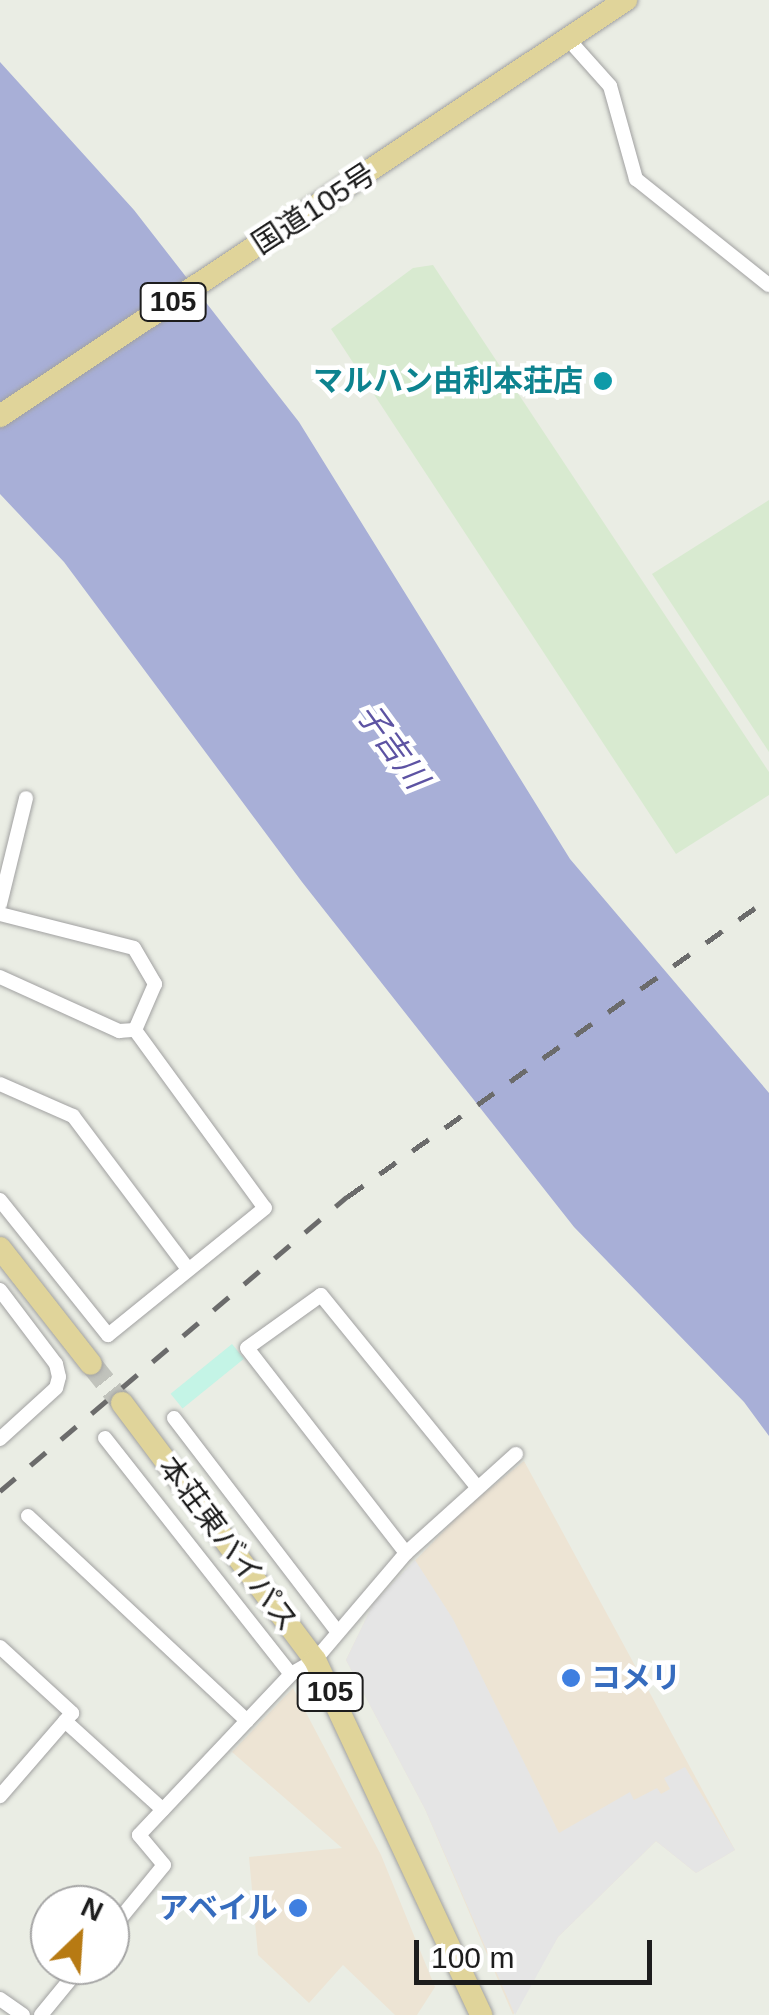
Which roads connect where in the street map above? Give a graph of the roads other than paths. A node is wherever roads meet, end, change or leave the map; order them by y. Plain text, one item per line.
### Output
1 (626, 0) edge
2 (568, 39) junction
3 (769, 285) edge
4 (0, 416) edge
5 (26, 798) dead end
6 (0, 904) edge
7 (0, 914) edge
8 (0, 977) edge
9 (136, 1030) junction
10 (0, 1084) edge
11 (0, 1200) edge
12 (0, 1248) edge
13 (187, 1268) junction
14 (0, 1290) edge
15 (91, 1364) tunnel mouth
16 (122, 1402) tunnel mouth
17 (174, 1418) dead end
18 (104, 1438) dead end
19 (0, 1439) edge
20 (516, 1454) dead end
21 (477, 1487) junction
22 (28, 1516) dead end
23 (406, 1553) junction
24 (336, 1630) junction
25 (0, 1647) edge
26 (315, 1660) junction
27 (291, 1674) junction
28 (248, 1720) junction
29 (65, 1721) junction
30 (0, 1796) edge
31 (163, 1810) junction
32 (130, 1907) edge
33 (65, 1985) edge
34 (0, 1999) edge
35 (23, 2015) edge
36 (40, 2015) edge
37 (481, 2015) edge

1 - 2 highway, 国道105号 / 105
2 - 3 street
2 - 4 highway, 国道105号 / 105
5 - 6 street
7 - 9 street
8 - 9 street
9 - 13 street
10 - 13 street
11 - 13 street
12 - 15 highway
14 - 19 street
16 - 26 highway, 本荘東バイパス / 105
17 - 24 street
18 - 27 street
20 - 21 street
21 - 23 street
21 - 23 street
22 - 28 street
23 - 24 street
24 - 26 street
25 - 29 street
26 - 27 street
26 - 37 highway, 本荘東バイパス / 105
27 - 28 street
28 - 31 street
29 - 30 street
29 - 31 street
31 - 32 street
33 - 36 street
34 - 35 street

